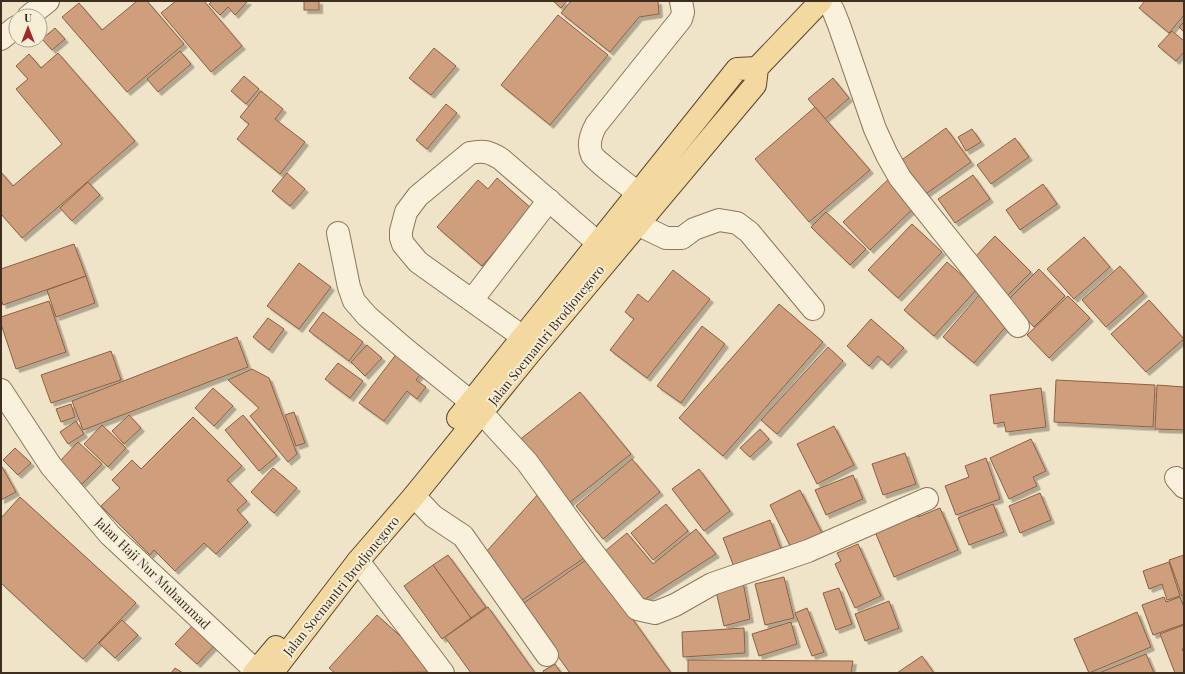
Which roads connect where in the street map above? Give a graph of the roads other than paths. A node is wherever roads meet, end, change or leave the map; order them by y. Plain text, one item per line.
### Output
1 (48, 1) edge
2 (681, 1) edge
3 (821, 1) edge
4 (826, 1) edge
5 (39, 8) edge
6 (747, 68) junction
7 (638, 193) junction
8 (549, 200) junction
9 (639, 225) junction
10 (338, 233) dead end
11 (598, 243) junction
12 (472, 300) junction
13 (813, 309) dead end
14 (1018, 326) dead end
15 (523, 337) junction
16 (1, 390) edge
17 (477, 408) junction
18 (414, 496) junction
19 (927, 499) dead end
20 (358, 561) junction
21 (547, 655) dead end
22 (261, 672) edge
23 (443, 673) edge

1 - 5 street
2 - 7 street
3 - 6 main road, Jalan Soemantri Brodjonegoro
4 - 14 street
6 - 7 main road, Jalan Soemantri Brodjonegoro
6 - 9 main road, Jalan Soemantri Brodjonegoro
7 - 11 main road, Jalan Soemantri Brodjonegoro
8 - 11 street
8 - 12 street
8 - 12 street
9 - 13 street
9 - 17 main road, Jalan Soemantri Brodjonegoro
10 - 17 street
11 - 15 main road, Jalan Soemantri Brodjonegoro
12 - 15 street
15 - 17 main road, Jalan Soemantri Brodjonegoro
16 - 22 street, Jalan Haji Nur Muhammad
17 - 18 main road, Jalan Soemantri Brodjonegoro
17 - 19 street
17 - 22 main road, Jalan Soemantri Brodjonegoro
18 - 20 main road, Jalan Soemantri Brodjonegoro
18 - 21 street
20 - 22 main road, Jalan Soemantri Brodjonegoro
20 - 23 street

